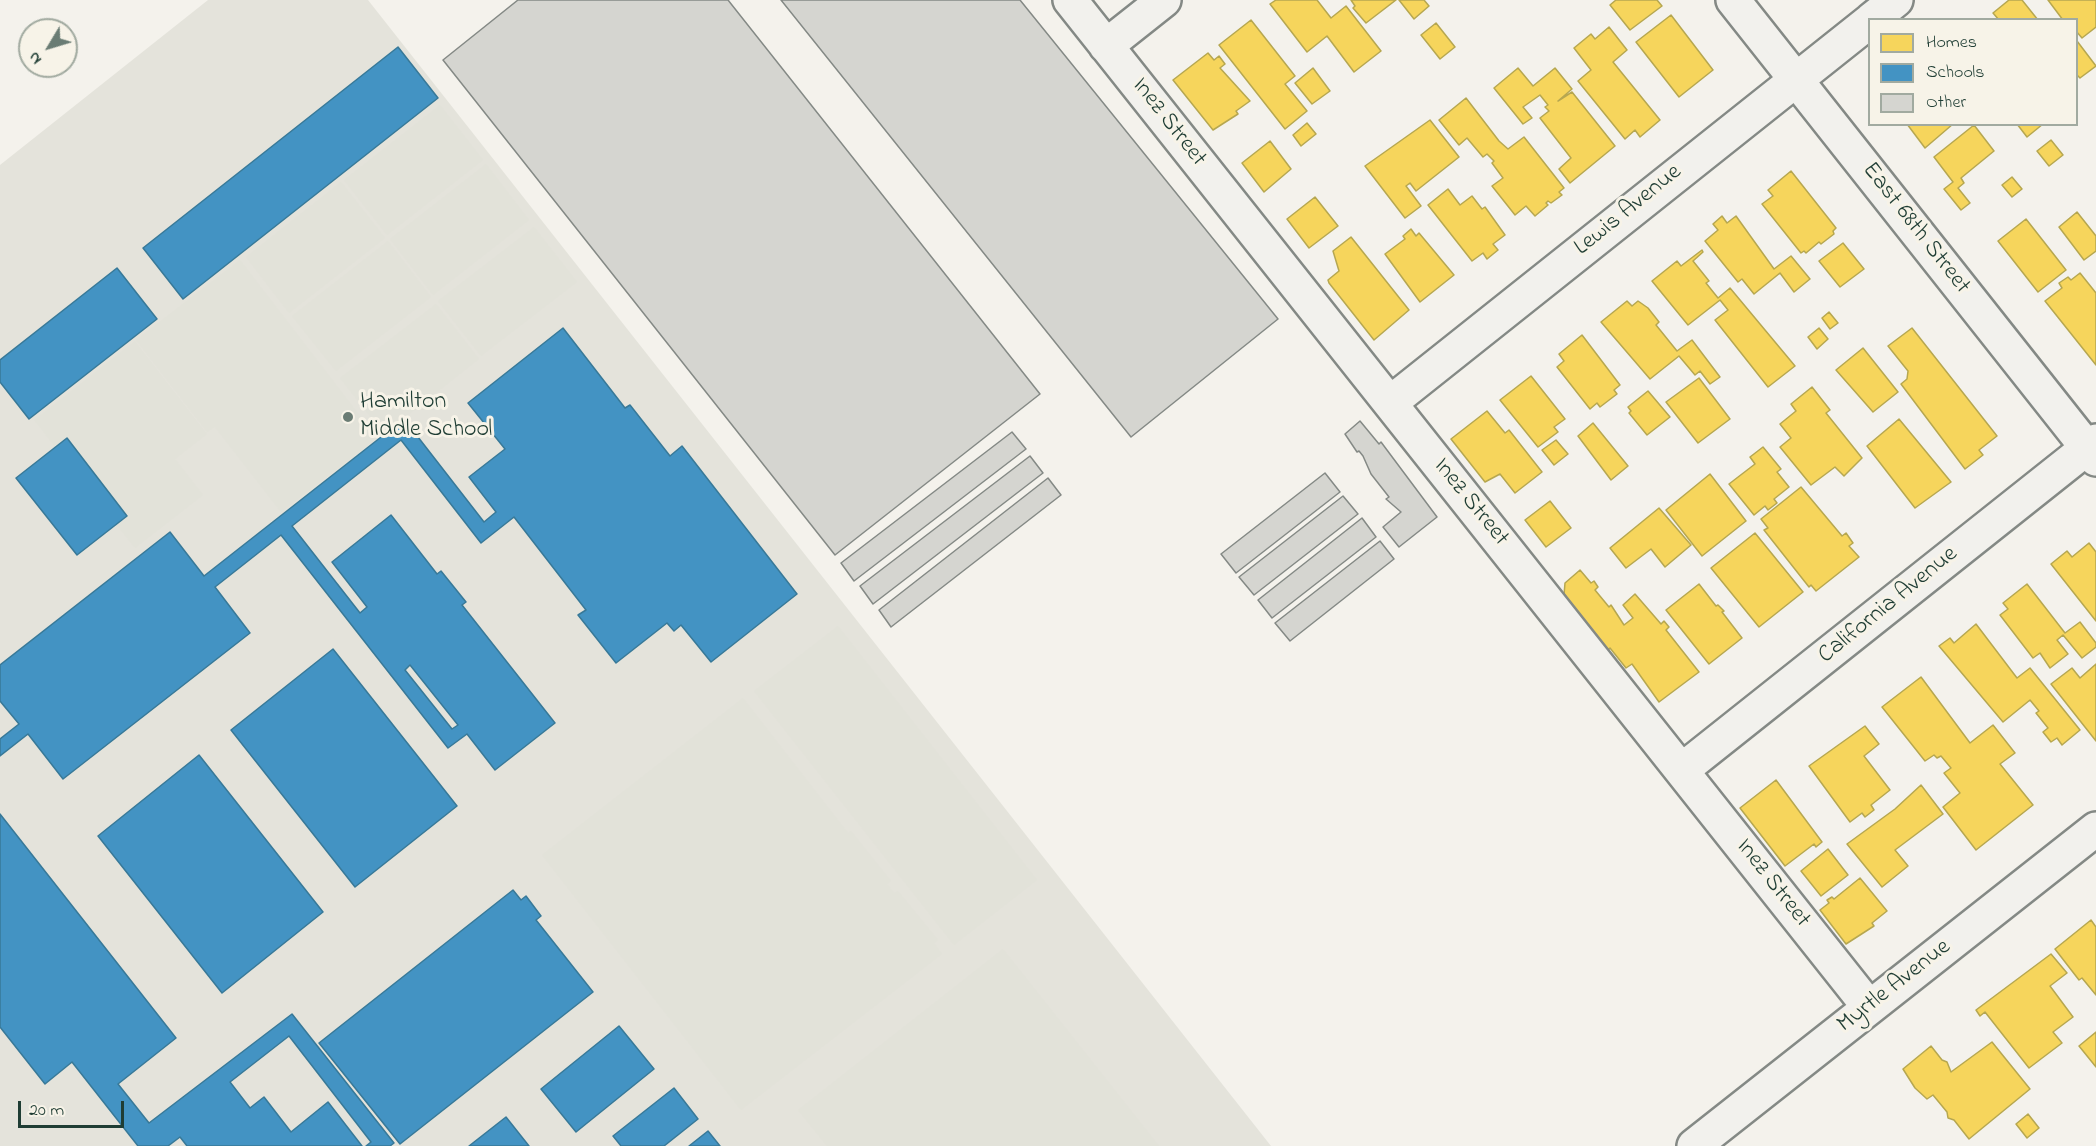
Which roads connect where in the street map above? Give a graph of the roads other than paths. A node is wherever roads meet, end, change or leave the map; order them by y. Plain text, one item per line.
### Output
1 (1070, 0) edge
2 (1164, 0) edge
3 (1733, 0) edge
4 (1896, 0) edge
5 (1873, 18) edge
6 (1868, 22) edge
7 (1106, 46) junction
8 (1795, 79) junction
9 (1390, 402) junction
10 (2093, 450) edge
11 (1682, 770) junction
12 (2096, 829) edge
13 (1869, 1007) junction
14 (1694, 1146) edge

1 - 7 street, Inez Street
2 - 7 street
3 - 8 street, East 68th Street
4 - 5 street, Lewis Avenue
6 - 8 street, Lewis Avenue
7 - 9 street, Inez Street
8 - 9 street, Lewis Avenue
8 - 10 street, East 68th Street
9 - 11 street, Inez Street
10 - 11 street, California Avenue
11 - 13 street, Inez Street
12 - 13 street, Myrtle Avenue
13 - 14 street, Myrtle Avenue

